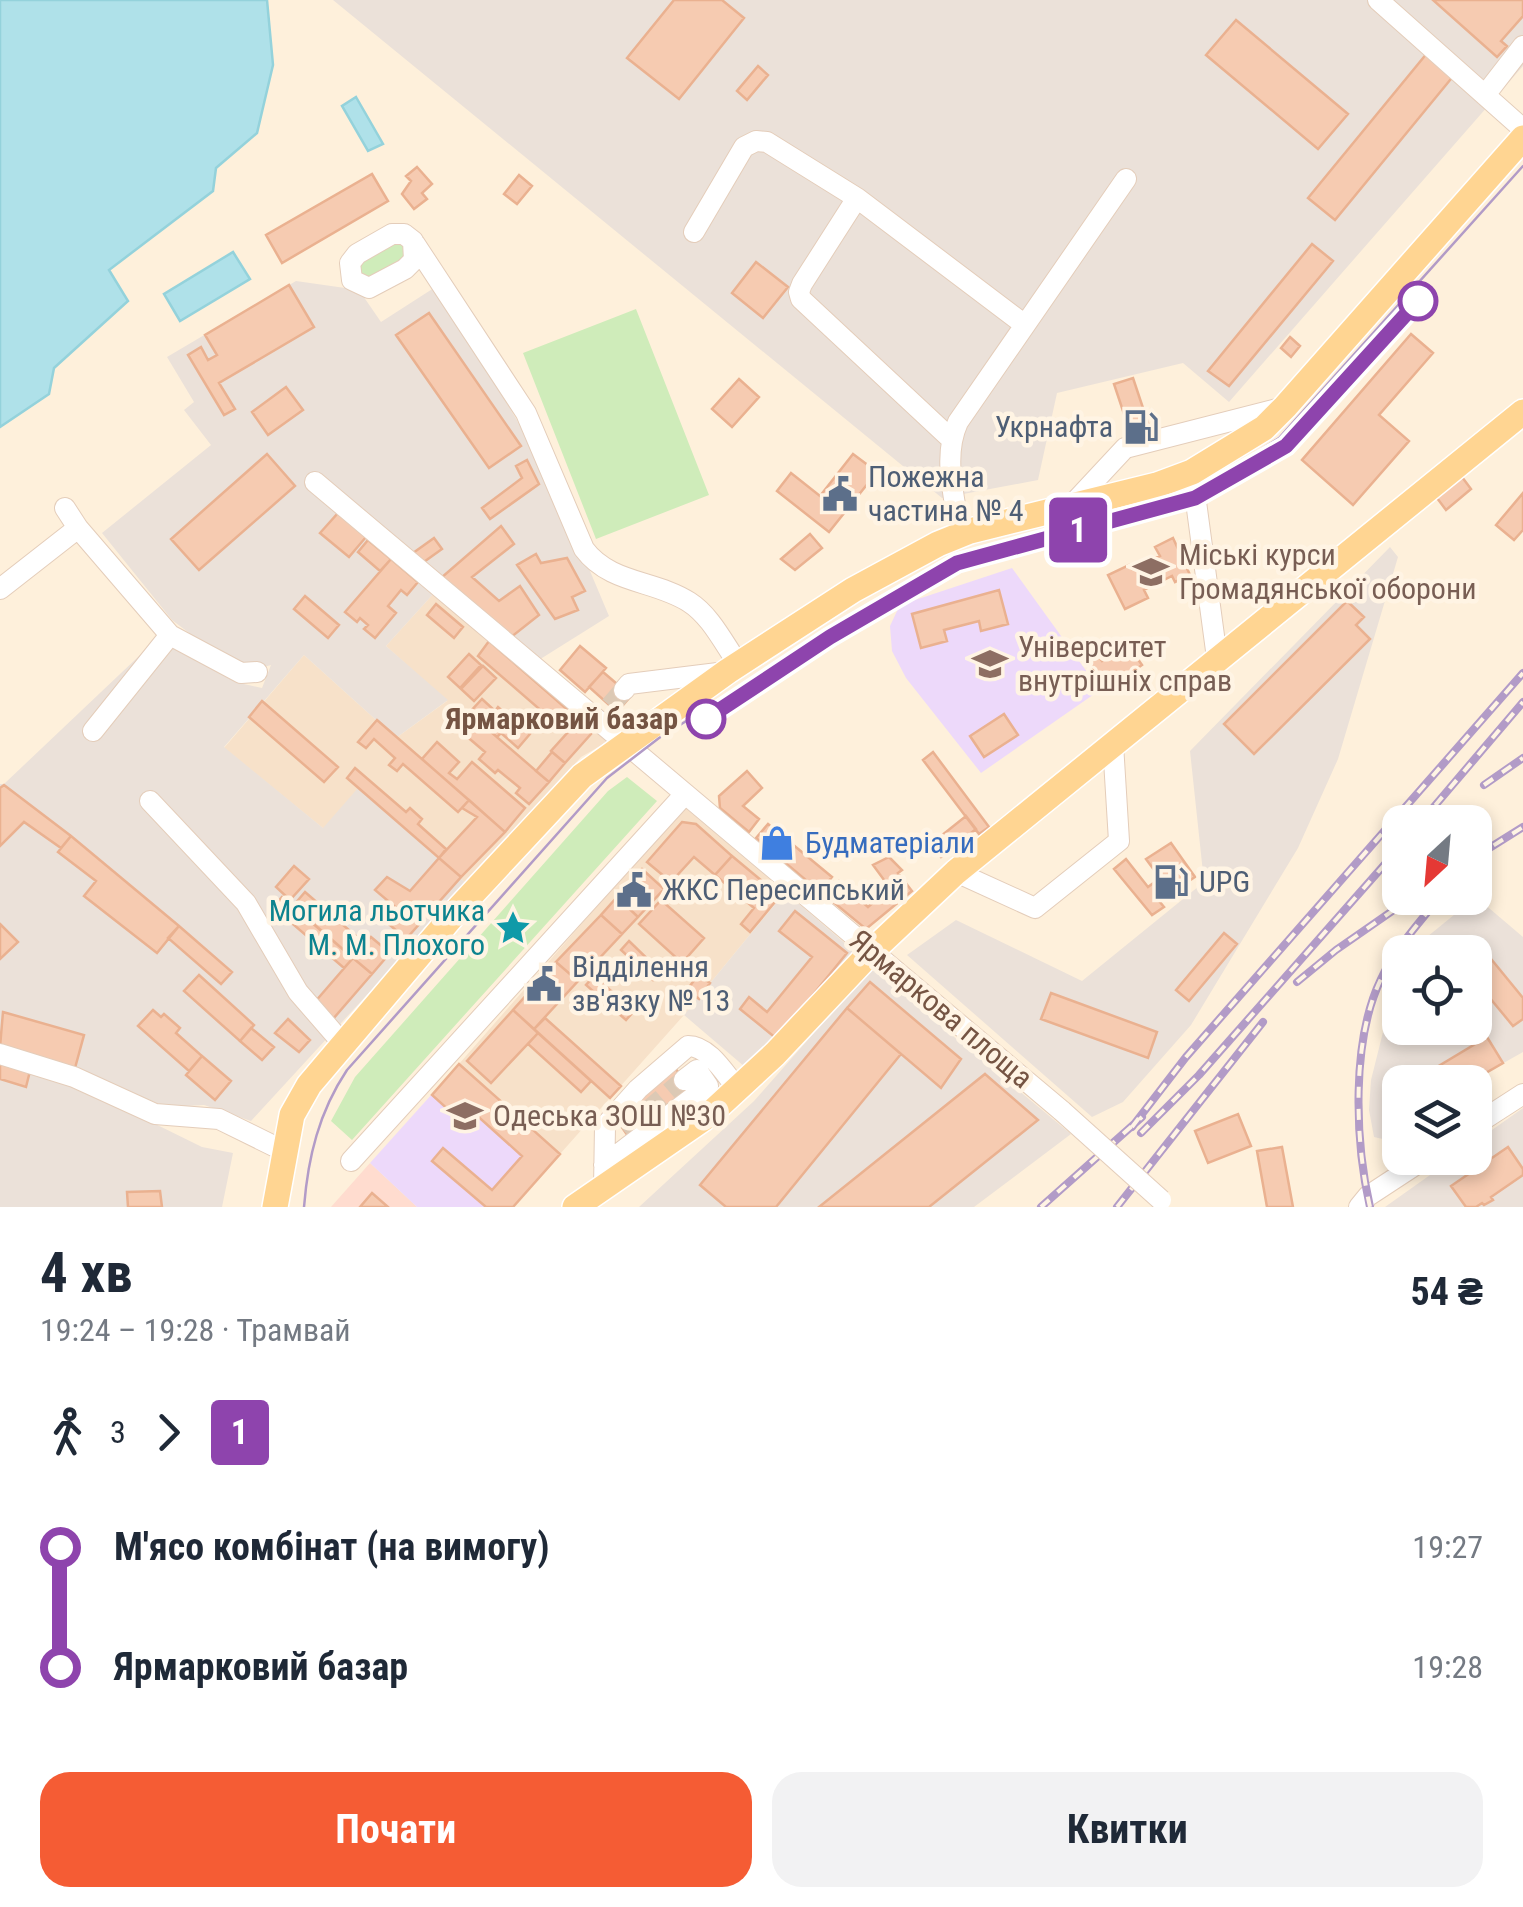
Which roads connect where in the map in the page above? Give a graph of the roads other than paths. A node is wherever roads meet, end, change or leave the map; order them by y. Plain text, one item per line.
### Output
1 (1378, 0) edge
2 (1523, 46) edge
3 (1484, 95) junction
4 (1523, 129) edge
5 (1523, 138) edge
6 (1126, 179) dead end
7 (857, 198) junction
8 (694, 232) dead end
9 (413, 241) dead end
10 (1025, 325) junction
11 (1285, 406) junction
12 (1523, 412) edge
13 (950, 438) junction
14 (1192, 472) junction
15 (315, 482) dead end
16 (1070, 506) junction
17 (64, 508) dead end
18 (78, 528) junction
19 (960, 535) junction
20 (0, 589) edge
21 (170, 636) junction
22 (1217, 658) junction
23 (733, 668) junction
24 (257, 672) dead end
25 (611, 705) junction
26 (93, 732) dead end
27 (626, 743) junction
28 (1113, 744) junction
29 (686, 794) junction
30 (150, 801) dead end
31 (956, 872) junction
32 (872, 951) junction
33 (344, 1045) junction
34 (0, 1054) edge
35 (712, 1080) junction
36 (1523, 1094) edge
37 (1492, 1114) edge
38 (624, 1131) tunnel mouth
39 (284, 1151) junction
40 (352, 1161) dead end
41 (604, 1167) junction
42 (1400, 1175) edge
43 (1165, 1203) edge
44 (275, 1207) edge
45 (575, 1207) edge
46 (1360, 1207) edge

1 - 3 street
2 - 3 street
3 - 4 street
5 - 11 main road
6 - 10 street
7 - 8 street
7 - 10 street
7 - 13 street
9 - 23 street
10 - 13 street
11 - 14 main road
11 - 16 street
12 - 22 main road
13 - 19 street
14 - 16 main road
14 - 22 street
15 - 25 street, Ярмаркова площа
16 - 19 main road
17 - 18 street
18 - 20 street
18 - 21 street
19 - 23 main road
21 - 24 street
21 - 26 street
22 - 28 main road
23 - 25 street
23 - 27 main road
25 - 27 street, Ярмаркова площа
27 - 29 street, Ярмаркова площа
27 - 33 main road
28 - 31 main road
28 - 31 street
29 - 32 street, Ярмаркова площа
29 - 40 street
30 - 33 street
31 - 32 main road
32 - 35 main road
32 - 43 street, Ярмаркова площа, bridge
33 - 39 main road
34 - 39 street
35 - 41 main road
35 - 41 street
36 - 37 street
38 - 41 street
39 - 44 main road
41 - 45 main road
42 - 46 street

